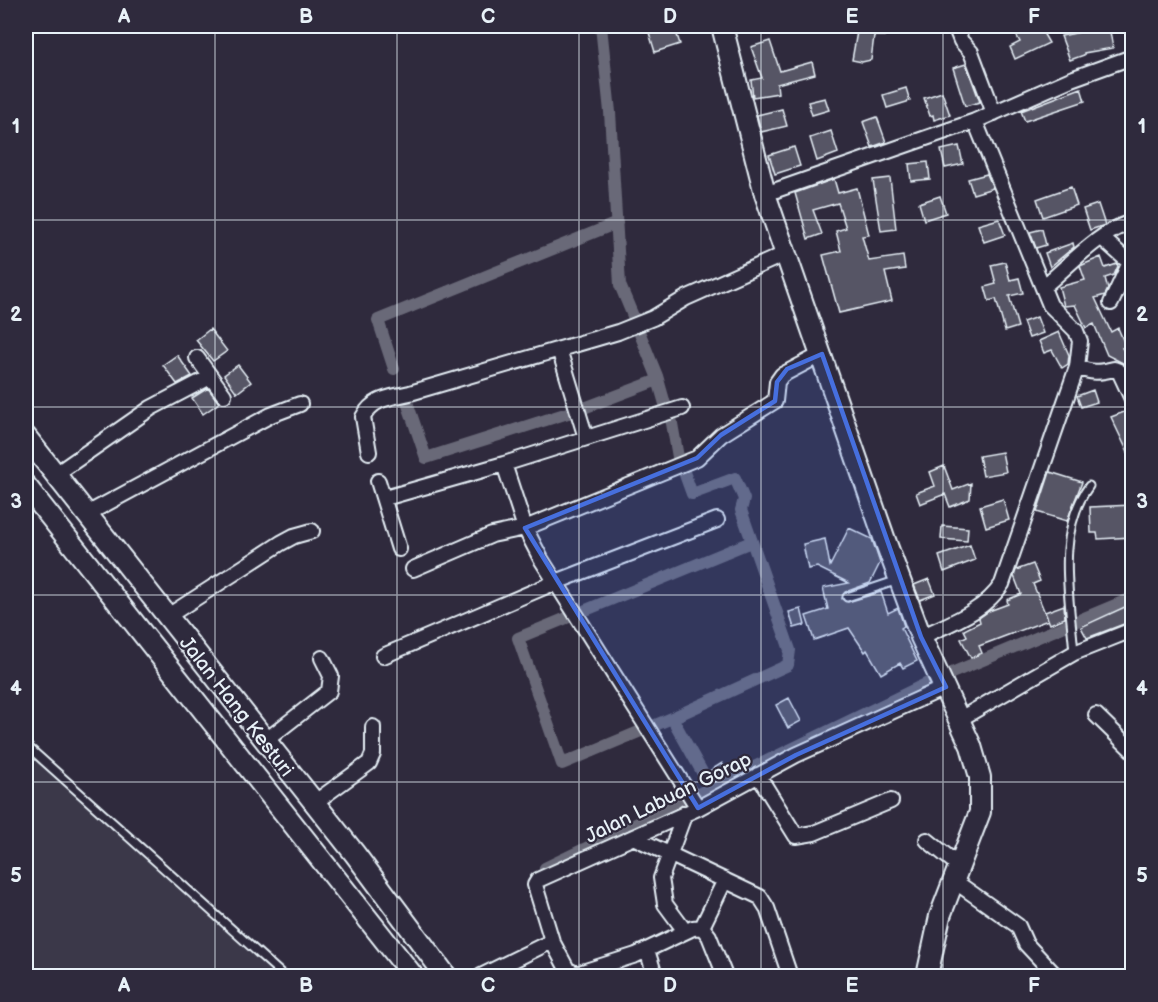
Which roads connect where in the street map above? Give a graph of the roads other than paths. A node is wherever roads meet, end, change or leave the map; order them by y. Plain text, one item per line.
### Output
1 (722, 26) edge
2 (955, 26) edge
3 (1132, 57) edge
4 (994, 113) junction
5 (975, 121) junction
6 (765, 194) junction
7 (1132, 222) edge
8 (1102, 238) junction
9 (787, 253) junction
10 (1131, 261) edge
11 (1043, 288) junction
12 (1111, 303) dead end
13 (559, 349) junction
14 (822, 354) junction
15 (196, 358) dead end
16 (1077, 367) junction
17 (210, 377) junction
18 (224, 394) dead end
19 (1132, 399) edge
20 (300, 404) dead end
21 (682, 408) dead end
22 (586, 438) junction
23 (27, 442) edge
24 (369, 452) dead end
25 (504, 465) junction
26 (56, 474) junction
27 (378, 481) dead end
28 (26, 486) edge
29 (1089, 486) dead end
30 (385, 498) junction
31 (87, 514) junction
32 (717, 520) dead end
33 (525, 528) junction
34 (312, 531) dead end
35 (399, 549) dead end
36 (413, 569) dead end
37 (899, 579) junction
38 (556, 582) junction
39 (847, 597) dead end
40 (168, 616) junction
41 (1132, 630) edge
42 (921, 637) junction
43 (1074, 653) junction
44 (383, 656) dead end
45 (322, 658) dead end
46 (945, 684) junction
47 (1096, 715) dead end
48 (960, 718) junction
49 (373, 727) dead end
50 (265, 741) junction
51 (26, 745) edge
52 (1132, 750) edge
53 (758, 775) junction
54 (891, 801) dead end
55 (314, 803) junction
56 (691, 804) junction
57 (633, 837) junction
58 (927, 840) dead end
59 (669, 856) junction
60 (955, 873) junction
61 (725, 880) junction
62 (702, 927) junction
63 (685, 931) junction
64 (552, 941) junction
65 (647, 950) junction
66 (1046, 974) edge
67 (284, 976) edge
68 (413, 976) edge
69 (446, 976) edge
70 (481, 976) edge
71 (655, 976) edge
72 (725, 976) edge
73 (790, 976) edge
74 (927, 976) edge

1 - 6 main road
2 - 4 street
3 - 4 street
4 - 5 street
5 - 6 street
5 - 11 street
6 - 9 main road
7 - 8 street
8 - 10 street
8 - 11 street
9 - 13 street
9 - 14 main road
10 - 12 street
11 - 16 street
13 - 22 street
13 - 24 street
14 - 33 street
14 - 37 main road
15 - 17 street
16 - 19 street
16 - 42 street
17 - 18 street
17 - 26 street
20 - 31 street
21 - 22 street
22 - 25 street
23 - 26 main road, Jalan Hang Kesturi
25 - 30 street
25 - 33 street
26 - 31 main road, Jalan Hang Kesturi
27 - 30 street
28 - 68 main road, Jalan Hang Kesturi
29 - 43 lane
30 - 35 street
31 - 40 main road, Jalan Hang Kesturi
32 - 38 street
33 - 36 street
33 - 38 street
34 - 40 street
37 - 39 lane
37 - 42 main road
38 - 44 street
38 - 56 street
40 - 50 main road, Jalan Hang Kesturi
41 - 43 street
42 - 46 main road
43 - 48 street
45 - 50 street
46 - 48 main road
46 - 53 street, Jalan Labuan Gorap
47 - 52 street
48 - 60 main road
49 - 55 street
50 - 55 main road, Jalan Hang Kesturi
51 - 67 lane
53 - 54 street
53 - 56 street, Jalan Labuan Gorap
55 - 69 main road, Jalan Hang Kesturi
56 - 57 street, Jalan Labuan Gorap
56 - 59 street
57 - 59 street
57 - 64 street, Jalan Labuan Gorap
58 - 60 street
59 - 61 street
59 - 63 street
60 - 66 street
60 - 74 main road
61 - 62 street
61 - 73 street
62 - 63 street
62 - 72 street
63 - 65 street
64 - 65 street
64 - 70 street
65 - 71 street

